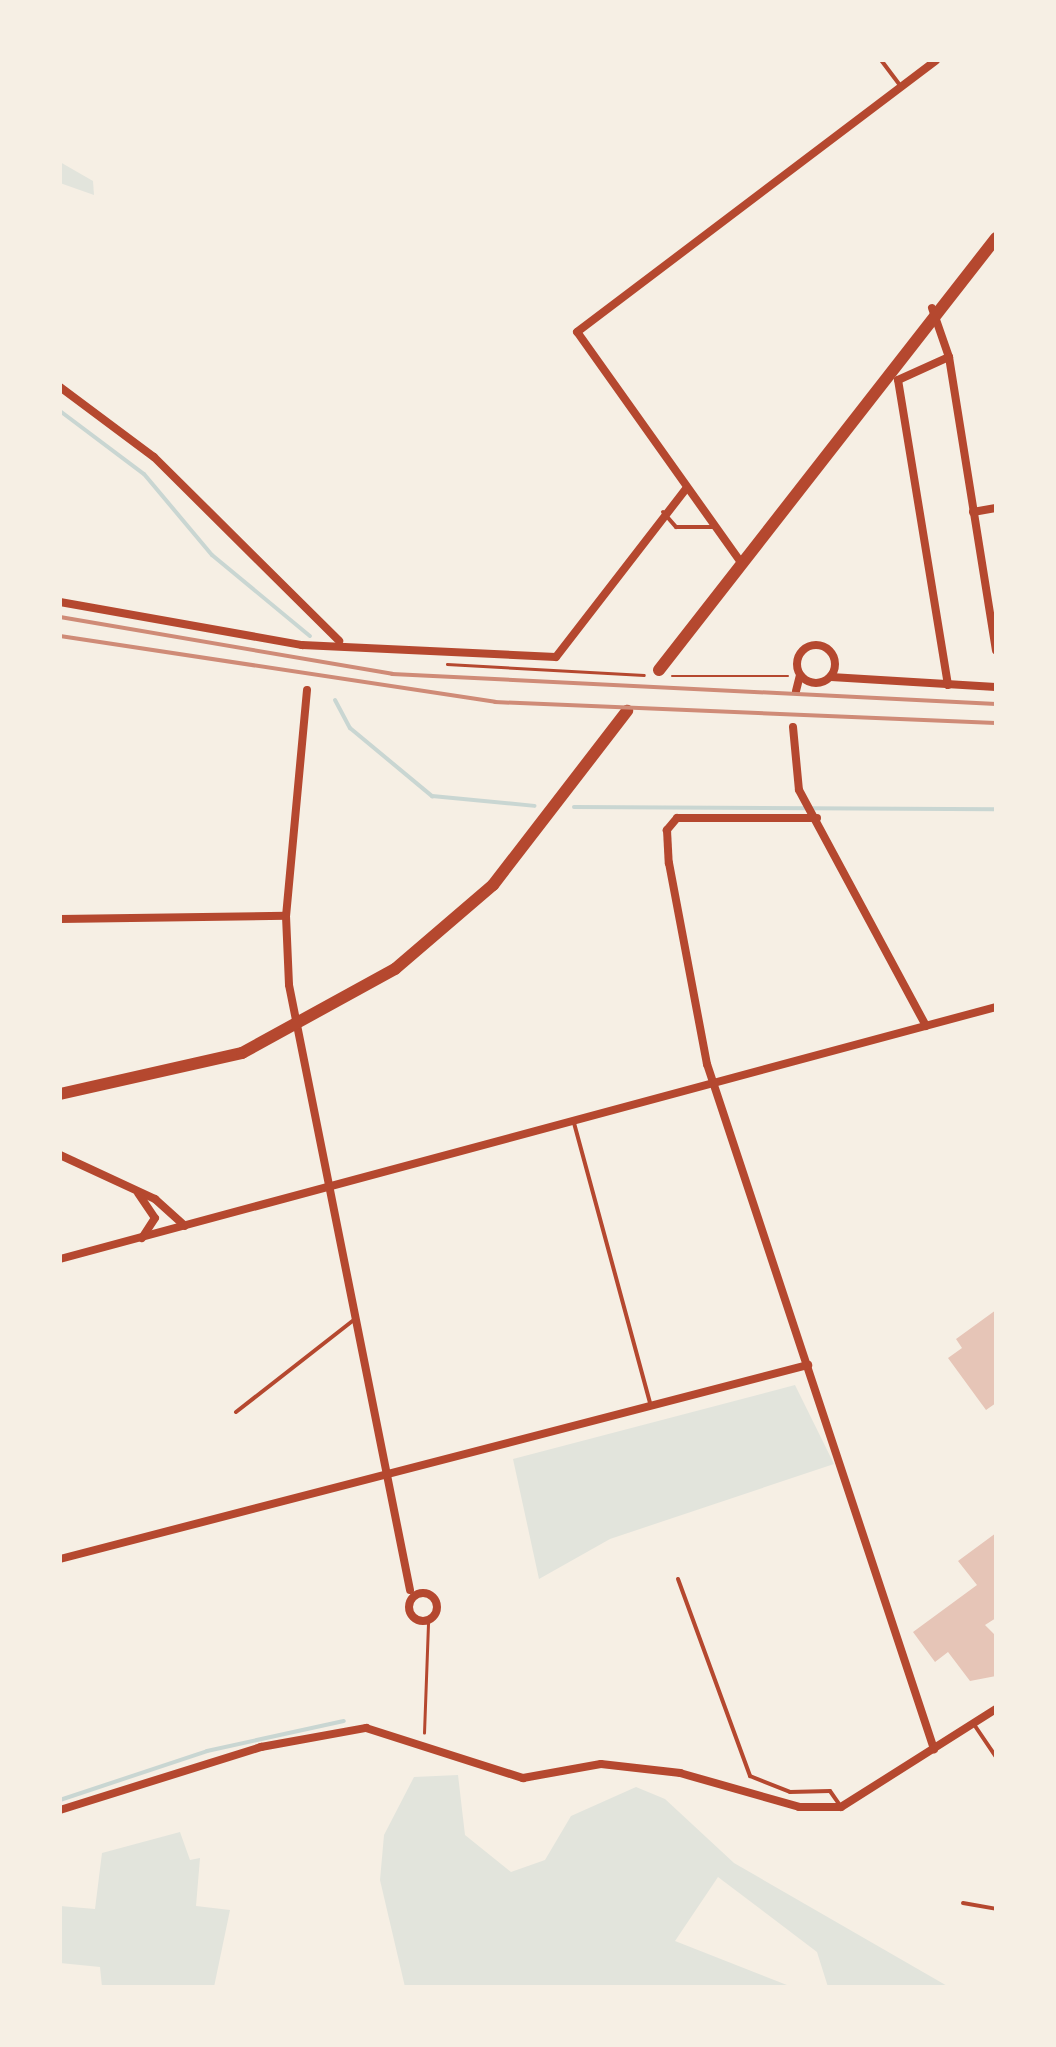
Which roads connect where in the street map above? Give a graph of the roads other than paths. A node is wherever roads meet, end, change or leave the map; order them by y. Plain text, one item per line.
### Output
1 (881, 60) edge
2 (936, 60) edge
3 (901, 86) junction
4 (996, 238) edge
5 (932, 308) junction
6 (949, 357) junction
7 (60, 387) edge
8 (686, 489) junction
9 (996, 508) edge
10 (663, 512) junction
11 (973, 512) junction
12 (714, 527) junction
13 (740, 561) junction
14 (60, 602) edge
15 (339, 640) junction
16 (996, 650) edge
17 (659, 670) dead end
18 (800, 675) junction
19 (830, 677) junction
20 (948, 685) junction
21 (996, 687) edge
22 (307, 690) dead end
23 (796, 691) dead end
24 (627, 712) dead end
25 (794, 727) dead end
26 (815, 815) junction
27 (286, 916) junction
28 (60, 919) edge
29 (996, 1008) edge
30 (926, 1026) junction
31 (296, 1029) junction
32 (715, 1084) junction
33 (60, 1094) edge
34 (574, 1123) junction
35 (60, 1155) edge
36 (330, 1188) junction
37 (134, 1190) junction
38 (186, 1227) junction
39 (142, 1238) junction
40 (60, 1259) edge
41 (356, 1318) junction
42 (808, 1366) junction
43 (650, 1403) junction
44 (236, 1412) dead end
45 (387, 1472) junction
46 (60, 1559) edge
47 (678, 1578) dead end
48 (410, 1590) junction
49 (996, 1708) edge
50 (973, 1723) junction
51 (934, 1749) junction
52 (996, 1757) edge
53 (841, 1807) junction
54 (60, 1810) edge
55 (963, 1904) dead end
56 (996, 1909) edge

1 - 3 lane
2 - 3 street
3 - 8 street
4 - 5 main road
5 - 6 street
5 - 13 main road
6 - 11 street
6 - 20 street
7 - 15 street
8 - 10 street
8 - 12 street
9 - 11 street
10 - 12 lane
10 - 15 street
11 - 16 street
12 - 13 street
13 - 17 main road
14 - 15 street
18 - 19 street
18 - 19 street
18 - 23 street
19 - 20 street
20 - 21 street
22 - 27 street
24 - 31 main road
25 - 26 street
26 - 30 street
26 - 32 street
27 - 28 street
27 - 31 street
29 - 30 street
30 - 32 street
31 - 33 main road
31 - 36 street
32 - 34 street
32 - 42 street
34 - 36 street
34 - 43 lane
35 - 37 street
36 - 38 street
36 - 41 street
37 - 38 street
37 - 39 street
38 - 39 street
39 - 40 street
41 - 44 lane
41 - 45 street
42 - 43 street
42 - 51 street
43 - 45 street
45 - 46 street
45 - 48 street
47 - 53 lane
48 - 48 street
49 - 50 street
50 - 51 street
50 - 52 lane
51 - 53 street
53 - 54 street
55 - 56 lane

